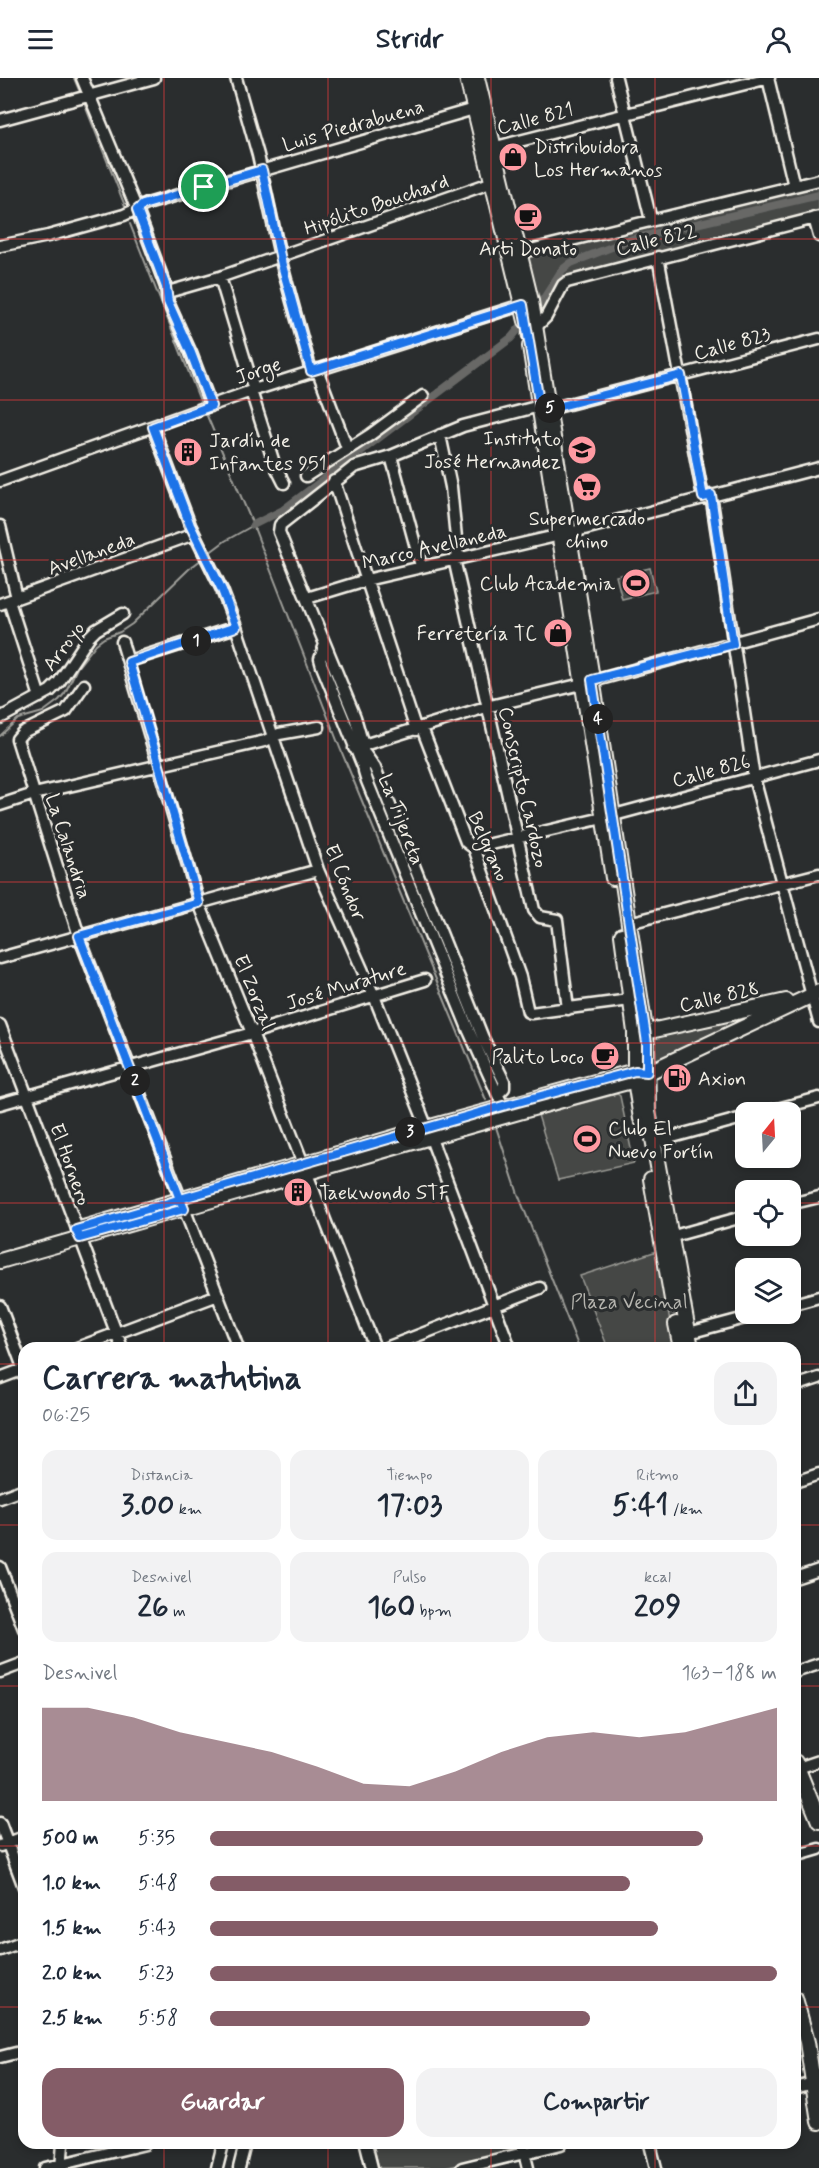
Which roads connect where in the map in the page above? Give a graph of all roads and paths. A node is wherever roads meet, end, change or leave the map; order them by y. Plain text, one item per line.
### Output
1 (82, 78) edge
2 (154, 78) edge
3 (236, 78) edge
4 (467, 78) edge
5 (477, 78) edge
6 (616, 78) edge
7 (768, 78) edge
8 (126, 82) edge
9 (89, 95) junction
10 (474, 109) junction
11 (625, 114) junction
12 (0, 120) edge
13 (490, 148) junction
14 (262, 170) junction
15 (819, 180) edge
16 (493, 182) junction
17 (794, 186) junction
18 (137, 210) junction
19 (817, 217) edge
20 (651, 220) junction
21 (819, 236) edge
22 (0, 246) edge
23 (516, 254) junction
24 (281, 256) junction
25 (658, 257) junction
26 (220, 278) junction
27 (168, 292) junction
28 (527, 303) junction
29 (532, 332) junction
30 (819, 339) edge
31 (314, 370) junction
32 (681, 375) junction
33 (253, 391) junction
34 (423, 396) dead end
35 (206, 408) junction
36 (545, 408) junction
37 (153, 427) junction
38 (440, 435) junction
39 (347, 448) junction
40 (391, 456) junction
41 (819, 468) edge
42 (306, 476) dead end
43 (0, 481) edge
44 (334, 481) junction
45 (284, 483) dead end
46 (707, 496) junction
47 (0, 526) edge
48 (564, 534) junction
49 (197, 539) junction
50 (456, 559) junction
51 (421, 566) junction
52 (366, 580) junction
53 (307, 598) junction
54 (9, 601) edge
55 (123, 614) dead end
56 (819, 619) edge
57 (236, 627) junction
58 (122, 642) dead end
59 (733, 644) junction
60 (129, 662) junction
61 (587, 682) junction
62 (84, 685) dead end
63 (40, 697) junction
64 (486, 707) junction
65 (0, 718) edge
66 (319, 727) dead end
67 (419, 729) junction
68 (273, 737) junction
69 (361, 749) junction
70 (819, 760) edge
71 (157, 764) junction
72 (753, 777) junction
73 (34, 794) junction
74 (0, 805) edge
75 (608, 817) junction
76 (518, 839) junction
77 (474, 849) junction
78 (318, 870) junction
79 (819, 874) edge
80 (781, 884) junction
81 (199, 903) junction
82 (629, 923) junction
83 (79, 936) junction
84 (447, 948) junction
85 (436, 951) junction
86 (0, 958) edge
87 (425, 980) dead end
88 (815, 993) edge
89 (374, 996) junction
90 (630, 1000) junction
91 (568, 1009) junction
92 (819, 1022) edge
93 (0, 1025) edge
94 (479, 1027) junction
95 (640, 1032) junction
96 (252, 1033) junction
97 (471, 1036) junction
98 (130, 1068) junction
99 (639, 1075) junction
100 (27, 1096) junction
101 (819, 1098) edge
102 (801, 1103) edge
103 (0, 1104) edge
104 (503, 1105) junction
105 (735, 1121) edge
106 (428, 1132) junction
107 (654, 1142) junction
108 (305, 1168) junction
109 (819, 1197) edge
110 (801, 1201) edge
111 (182, 1204) junction
112 (735, 1219) edge
113 (78, 1234) junction
114 (670, 1237) junction
115 (0, 1251) edge
116 (0, 1261) edge
117 (540, 1288) dead end
118 (218, 1295) junction
119 (819, 1297) edge
120 (801, 1302) edge
121 (0, 1306) edge
122 (494, 1306) junction
123 (735, 1322) edge
124 (116, 1333) junction
125 (682, 1339) edge
126 (93, 1342) edge
127 (120, 1342) edge
128 (236, 1342) edge
129 (373, 1342) edge
130 (401, 1342) edge
131 (508, 1342) edge
132 (18, 1353) edge
133 (18, 1371) edge
134 (0, 1378) edge
135 (819, 1378) edge
136 (801, 1384) edge
137 (819, 1474) edge
138 (801, 1480) edge
139 (18, 1491) edge
140 (0, 1498) edge
141 (0, 1567) edge
142 (819, 1570) edge
143 (801, 1576) edge
144 (18, 1614) edge
145 (819, 1664) edge
146 (18, 1665) edge
147 (801, 1670) edge
148 (0, 1672) edge
149 (819, 1761) edge
150 (801, 1764) edge
151 (801, 1777) edge
152 (819, 1821) edge
153 (0, 1823) edge
154 (4, 1844) edge
155 (819, 1849) edge
156 (801, 1854) edge
157 (18, 1874) edge
158 (18, 1943) edge
159 (0, 1950) edge
160 (801, 2020) edge
161 (18, 2052) edge
162 (0, 2057) edge
163 (813, 2083) junction
164 (801, 2086) edge
165 (819, 2122) edge
166 (63, 2149) edge
167 (126, 2149) edge
168 (222, 2149) edge
169 (244, 2149) edge
170 (367, 2149) edge
171 (520, 2149) edge
172 (523, 2149) edge
173 (651, 2149) edge
174 (61, 2166) edge
175 (45, 2168) edge
176 (217, 2168) edge
177 (239, 2168) edge
178 (372, 2168) edge
179 (462, 2168) edge
180 (528, 2168) edge
181 (656, 2168) edge

1 - 9 street
2 - 8 street
3 - 14 street
4 - 10 main road
5 - 13 main road
6 - 11 street
7 - 11 street, Calle 821
7 - 17 street
8 - 9 street
9 - 12 street
9 - 18 street
10 - 13 main road
10 - 14 street, Luis Piedrabuena
11 - 13 street, Calle 821
11 - 20 street
13 - 16 main road
13 - 23 main road
14 - 18 street, Luis Piedrabuena
14 - 24 street
15 - 17 street, Calle 822
16 - 23 main road
16 - 24 street, Hipólito Bouchard
17 - 20 street, Calle 822
18 - 22 street, Luis Piedrabuena
18 - 27 street
19 - 21 street
19 - 25 street, Calle 822
20 - 23 street, Calle 822
23 - 28 main road
24 - 26 street, Hipólito Bouchard
24 - 31 street
25 - 29 street, Calle 822
25 - 32 street
26 - 27 street, Hipólito Bouchard
26 - 33 street
27 - 35 street
28 - 29 main road
28 - 31 street, Jorge
29 - 36 main road
30 - 32 street, Calle 823
31 - 33 street, Jorge
31 - 39 street
32 - 36 street, Calle 823
32 - 46 street
33 - 35 street, Jorge
33 - 45 street
34 - 39 street
35 - 37 street, Jorge
36 - 38 street
36 - 48 main road
37 - 43 street, Jorge
37 - 49 street, El Cóndor
38 - 40 street
38 - 50 street, Conscripto Cardozo
39 - 42 street
40 - 44 street
40 - 51 street
41 - 46 street, Marco Avellaneda
44 - 52 street, Belgrano
44 - 53 street
46 - 48 street, Marco Avellaneda
46 - 59 street
47 - 54 street
48 - 50 street, Marco Avellaneda
48 - 61 main road
49 - 54 street, Avellaneda
49 - 57 street, El Cóndor
50 - 51 street, Marco Avellaneda
50 - 64 street, Conscripto Cardozo
51 - 52 street, Marco Avellaneda
52 - 53 street, Marco Avellaneda
52 - 67 street, Belgrano
53 - 69 street
54 - 63 street
55 - 63 street, Arroyo
56 - 59 street
57 - 60 street
57 - 68 street, El Cóndor
58 - 60 street, El Zorzal
59 - 61 street
59 - 72 street
60 - 71 street, El Zorzal
61 - 64 street
61 - 75 main road
62 - 73 street, La Calandria
63 - 65 street, Arroyo
64 - 67 street
64 - 76 street, Conscripto Cardozo
66 - 68 street
67 - 69 street
67 - 77 street, Belgrano
68 - 71 street
68 - 78 street, El Cóndor
69 - 84 street
69 - 85 street, La Tijereta
70 - 72 street, Calle 826
71 - 73 street
71 - 81 street, El Zorzal
72 - 75 street, Calle 826
72 - 80 street
73 - 74 street
73 - 83 street, La Calandria
75 - 76 street, Calle 826
75 - 82 main road
75 - 90 main road
76 - 77 street, Calle 826
76 - 91 street, Conscripto Cardozo
77 - 91 street, Belgrano
78 - 81 street
78 - 89 street, El Cóndor
79 - 80 street
80 - 82 street
80 - 88 street
81 - 83 street
81 - 96 street, El Zorzal
82 - 95 main road
83 - 86 street
83 - 98 street, La Calandria
84 - 85 street
84 - 94 street
85 - 97 street, La Tijereta
87 - 89 street, José Murature
88 - 92 street
88 - 95 main road, Calle 828
88 - 99 main road
89 - 96 street, José Murature
89 - 106 street, El Cóndor
90 - 91 street
90 - 95 main road
93 - 100 street, El Hornero
94 - 97 street
94 - 104 street
95 - 99 main road
96 - 98 street, José Murature
96 - 108 street, El Zorzal
97 - 104 street, La Tijereta
98 - 100 street, José Murature
98 - 111 street, La Calandria
99 - 104 main road
99 - 107 main road
99 - 125 main road
100 - 103 street, José Murature
100 - 113 street, El Hornero
101 - 102 street
104 - 106 main road
105 - 107 street
106 - 108 main road
106 - 122 street, El Cóndor
107 - 114 main road
108 - 111 main road
108 - 129 street, El Zorzal
109 - 110 street
111 - 113 main road
111 - 118 street, La Calandria
112 - 114 street
113 - 115 main road
113 - 116 main road
113 - 124 street, El Hornero
114 - 125 main road
117 - 122 street
118 - 124 street
118 - 128 street, La Calandria
119 - 120 street
121 - 132 street
122 - 130 street
122 - 131 street, El Cóndor
123 - 125 street
124 - 126 street
124 - 127 street, El Hornero
133 - 134 street
135 - 136 street
137 - 138 street
139 - 140 street
141 - 144 street
142 - 143 street
145 - 147 street
146 - 148 street
149 - 150 street
151 - 152 main road
153 - 154 street
154 - 157 street
155 - 156 street
158 - 159 street
160 - 163 main road
161 - 162 street
163 - 164 street
163 - 165 main road
166 - 174 street
167 - 174 street
168 - 176 street
169 - 177 street
170 - 178 street
171 - 179 street
172 - 180 street
173 - 181 street
174 - 175 street

